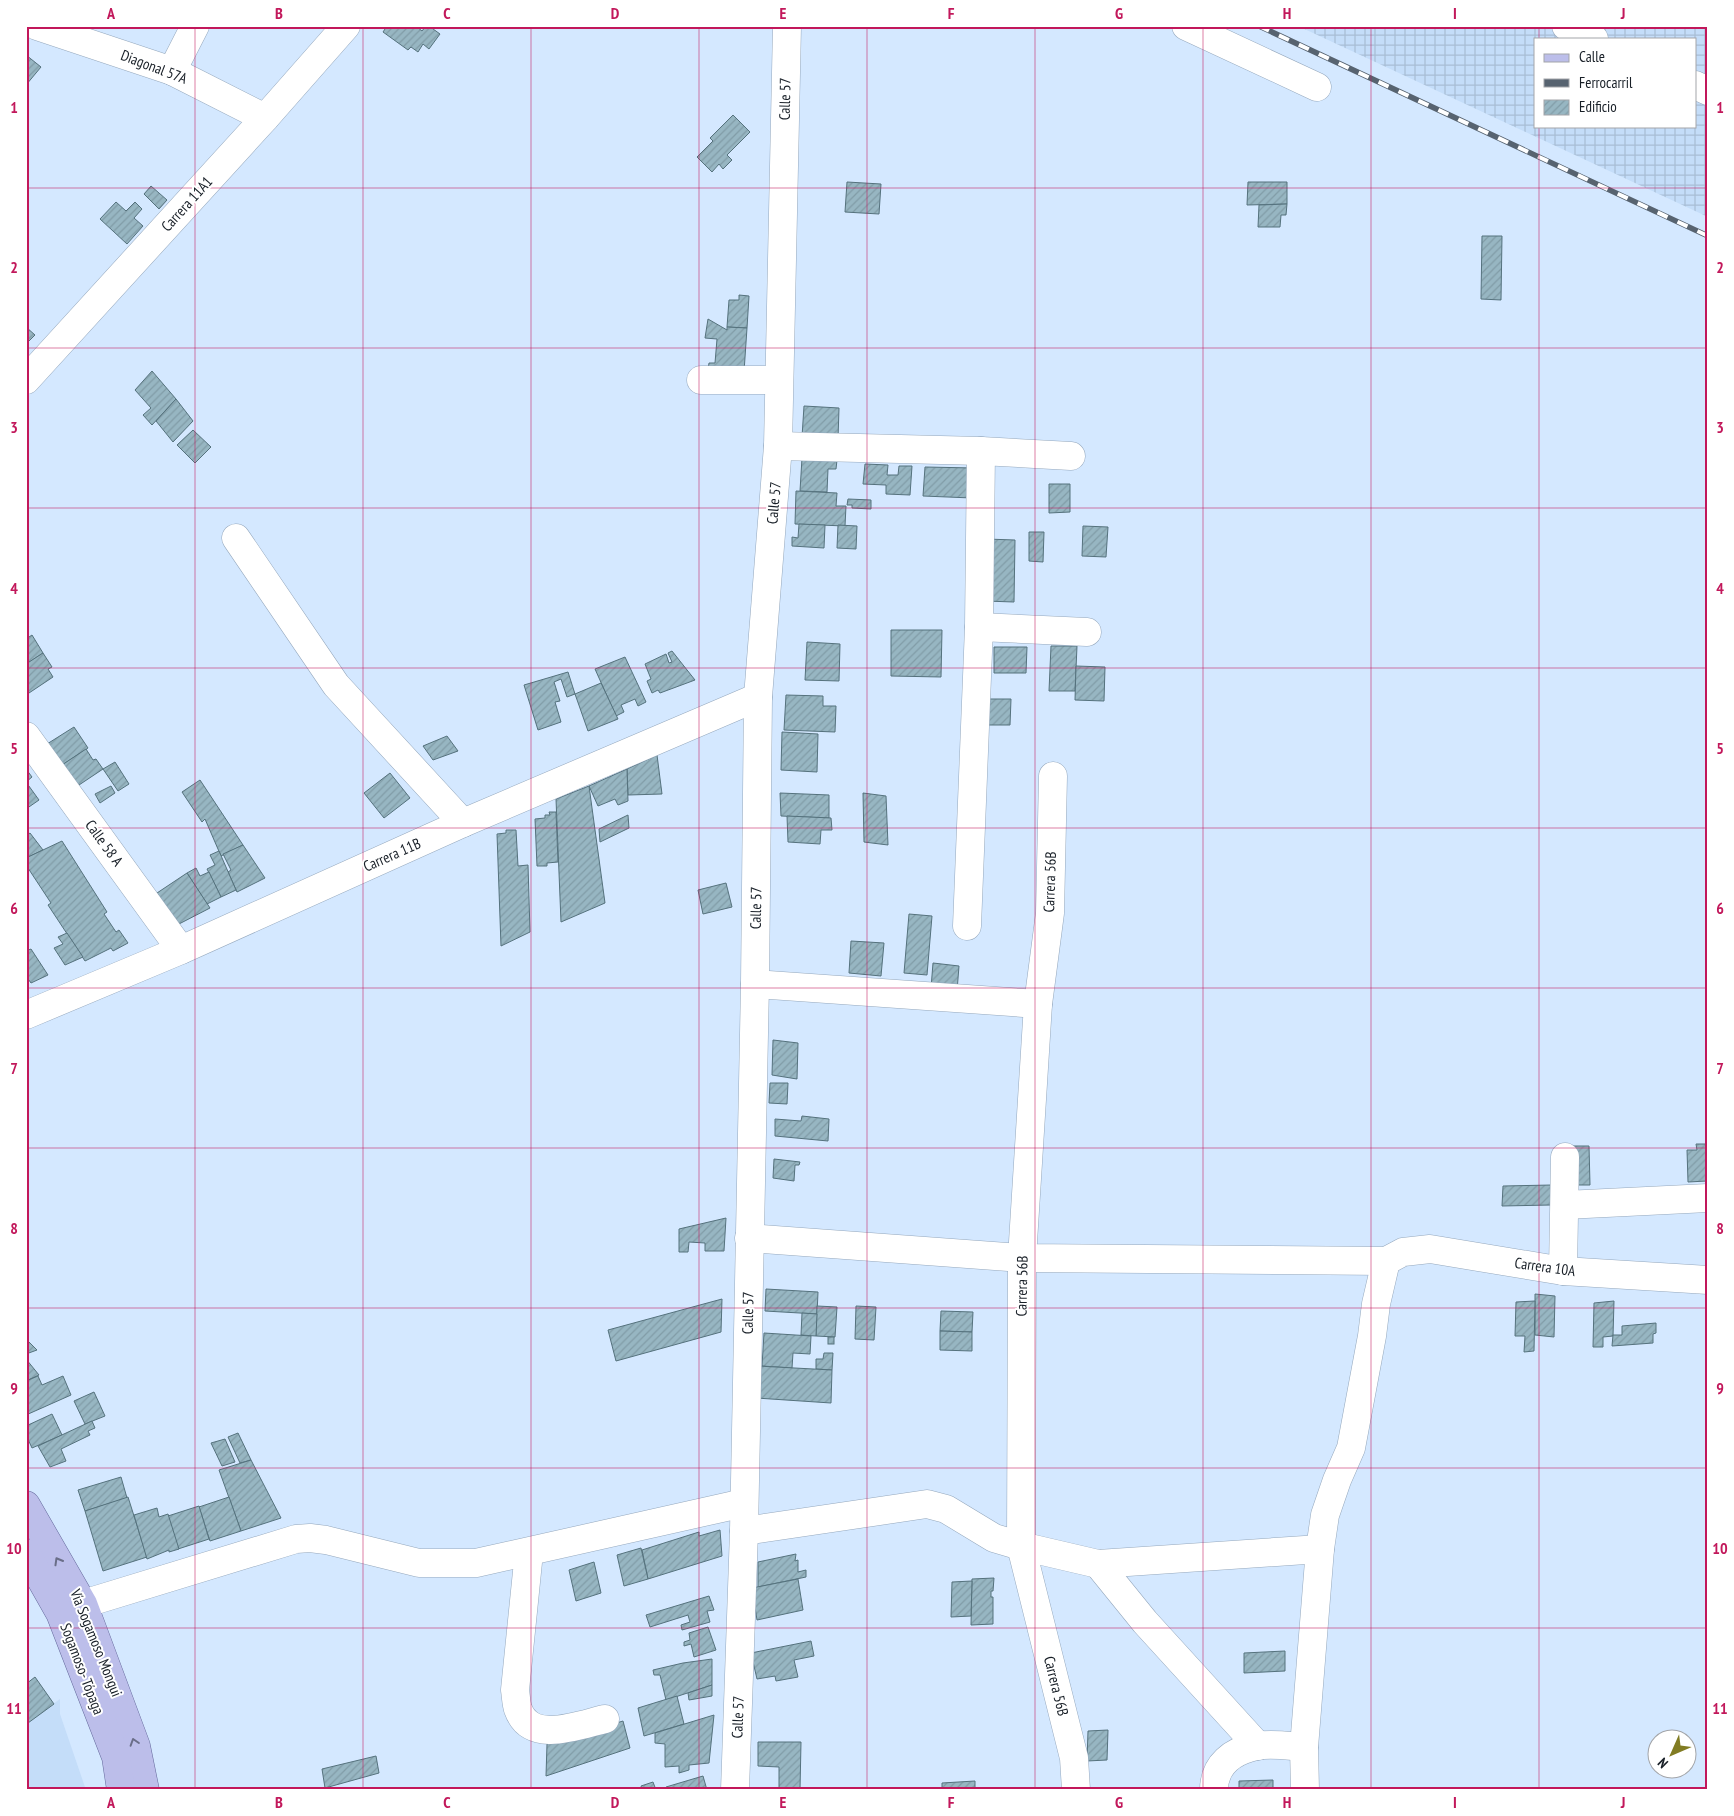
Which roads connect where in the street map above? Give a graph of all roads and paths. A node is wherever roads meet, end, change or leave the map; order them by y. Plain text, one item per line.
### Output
1 (37, 26) edge
2 (195, 26) edge
3 (346, 26) edge
4 (786, 26) edge
5 (1186, 26) edge
6 (1566, 26) edge
7 (1592, 38) edge
8 (172, 71) junction
9 (1696, 85) edge
10 (1317, 86) dead end
11 (1708, 90) edge
12 (265, 118) junction
13 (26, 380) edge
14 (701, 380) dead end
15 (780, 380) junction
16 (778, 446) junction
17 (982, 451) junction
18 (1071, 456) dead end
19 (236, 538) dead end
20 (979, 627) junction
21 (1087, 632) dead end
22 (758, 697) junction
23 (26, 736) edge
24 (1054, 776) dead end
25 (463, 824) junction
26 (967, 926) dead end
27 (181, 950) junction
28 (755, 984) junction
29 (1038, 1004) junction
30 (26, 1014) edge
31 (1565, 1157) dead end
32 (1708, 1198) edge
33 (1565, 1204) junction
34 (750, 1238) junction
35 (1022, 1258) junction
36 (1386, 1261) junction
37 (1563, 1271) junction
38 (1708, 1280) edge
39 (744, 1503) junction
40 (26, 1505) edge
41 (744, 1531) junction
42 (1021, 1546) junction
43 (1320, 1549) junction
44 (529, 1552) junction
45 (26, 1554) edge
46 (1098, 1564) junction
47 (83, 1604) junction
48 (605, 1718) dead end
49 (1258, 1746) junction
50 (1304, 1747) junction
51 (1214, 1786) edge
52 (122, 1790) edge
53 (145, 1790) edge
54 (735, 1790) edge
55 (1076, 1790) edge
56 (1304, 1790) edge

1 - 8 street, Diagonal 57A
2 - 8 street
3 - 12 street, Carrera 11A1
4 - 15 street, Calle 57
5 - 10 street
6 - 7 street
8 - 12 street, Diagonal 57A
9 - 11 street
12 - 13 street, Carrera 11A1
14 - 15 street
15 - 16 street, Calle 57
16 - 17 street
16 - 22 street, Calle 57
17 - 18 street
17 - 20 street
19 - 25 street
20 - 21 street
20 - 26 street
22 - 25 street, Carrera 11B
22 - 28 street, Calle 57
23 - 27 street, Calle 58 A
24 - 29 street, Carrera 56B
25 - 27 street, Carrera 11B
27 - 30 street, Carrera 11B
28 - 29 street
28 - 34 street, Calle 57
29 - 35 street, Carrera 56B
31 - 33 street
32 - 33 street
33 - 37 street
34 - 35 street
34 - 39 street, Calle 57
35 - 36 street
35 - 42 street, Carrera 56B
36 - 37 street, Carrera 10A
36 - 43 street
37 - 38 street, Carrera 10A
39 - 41 street, Calle 57
39 - 44 street
47 -> 40 main road, Vía Sogamoso Mongui
41 - 42 street
41 - 54 street, Calle 57
42 - 46 street
42 - 55 street, Carrera 56B
43 - 46 street
43 - 50 street
44 - 47 street
44 - 48 street
45 - 52 main road, Sogamoso- Tópaga
46 - 49 street
53 -> 47 main road, Vía Sogamoso Mongui
49 - 50 street
49 - 51 street
50 - 56 street

